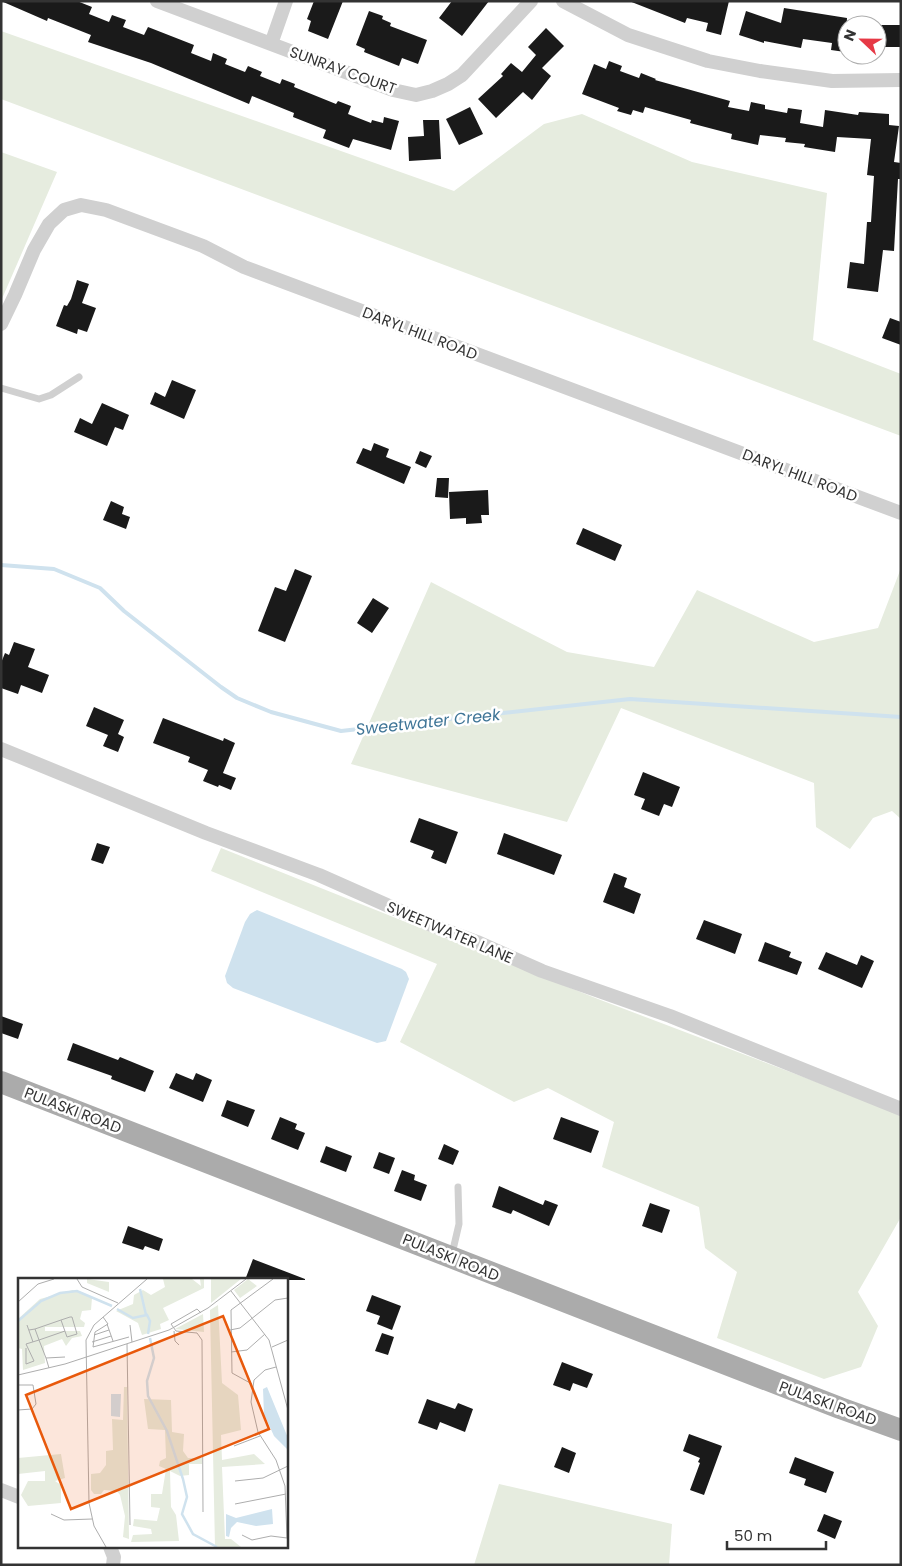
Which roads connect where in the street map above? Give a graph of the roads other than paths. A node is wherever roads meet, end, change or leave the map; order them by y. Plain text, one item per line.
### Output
1 (157, 1) edge
2 (286, 1) edge
3 (531, 1) edge
4 (563, 1) edge
5 (271, 44) junction
6 (901, 80) edge
7 (1, 324) edge
8 (79, 377) dead end
9 (1, 388) edge
10 (901, 513) edge
11 (1, 750) edge
12 (1, 1082) edge
13 (901, 1109) edge
14 (458, 1187) dead end
15 (452, 1257) junction
16 (901, 1430) edge
17 (1, 1490) edge
18 (18, 1497) edge
19 (110, 1548) edge
20 (113, 1565) edge

1 - 5 street, SUNRAY COURT
2 - 5 street
3 - 5 street, SUNRAY COURT
4 - 6 street
7 - 10 street, DARYL HILL ROAD
8 - 9 lane
11 - 13 street, SWEETWATER LANE
12 - 15 main road, PULASKI ROAD
14 - 15 lane
15 - 16 main road, PULASKI ROAD
17 - 18 street
19 - 20 street

